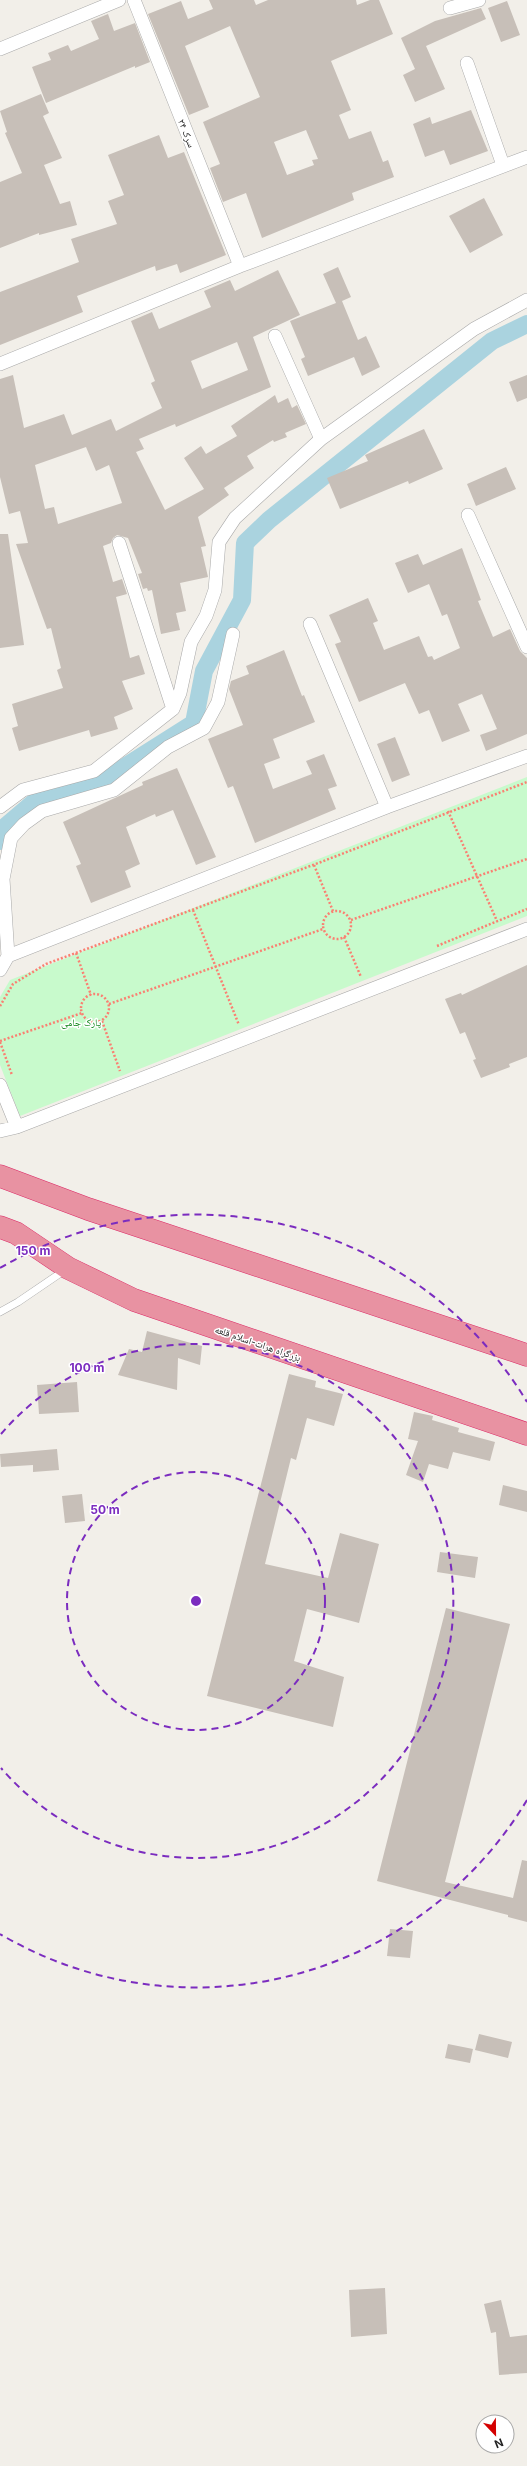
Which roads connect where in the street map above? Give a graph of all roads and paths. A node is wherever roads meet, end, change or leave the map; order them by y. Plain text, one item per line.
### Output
1 (119, 0) edge
2 (134, 0) edge
3 (479, 0) edge
4 (450, 8) dead end
5 (0, 49) edge
6 (467, 63) dead end
7 (527, 156) edge
8 (503, 165) junction
9 (240, 266) junction
10 (527, 300) edge
11 (275, 336) dead end
12 (0, 364) edge
13 (321, 439) junction
14 (468, 515) dead end
15 (120, 543) dead end
16 (310, 624) dead end
17 (233, 634) dead end
18 (527, 648) edge
19 (172, 709) junction
20 (527, 756) edge
21 (527, 782) edge
22 (0, 807) edge
23 (387, 807) junction
24 (448, 811) junction
25 (527, 858) edge
26 (314, 864) junction
27 (477, 876) junction
28 (527, 909) edge
29 (193, 910) junction
30 (333, 911) junction
31 (351, 920) junction
32 (497, 921) junction
33 (527, 928) edge
34 (324, 929) junction
35 (344, 937) junction
36 (433, 948) dead end
37 (76, 953) junction
38 (8, 956) junction
39 (216, 967) junction
40 (0, 970) edge
41 (368, 975) dead end
42 (361, 978) junction
43 (354, 981) dead end
44 (91, 995) junction
45 (109, 1004) junction
46 (0, 1006) edge
47 (82, 1013) junction
48 (102, 1021) junction
49 (246, 1022) dead end
50 (239, 1025) junction
51 (232, 1028) dead end
52 (0, 1041) edge
53 (127, 1070) dead end
54 (12, 1077) dead end
55 (0, 1085) edge
56 (17, 1127) junction
57 (0, 1131) edge
58 (0, 1176) edge
59 (0, 1228) edge
60 (68, 1268) junction
61 (0, 1312) edge
62 (527, 1355) edge
63 (527, 1434) edge

1 - 5 street
2 - 9 street, سرک ۲۴
3 - 4 street
6 - 8 street
7 - 8 street
8 - 9 street
9 - 12 street
10 - 13 street
11 - 13 street
13 - 19 street
14 - 18 street
15 - 19 street
16 - 23 street
17 - 38 street
19 - 22 street
20 - 23 street
21 - 24 path
23 - 38 street
24 - 26 path
24 - 27 path
25 - 27 path
26 - 29 path
26 - 30 path
27 - 31 path
27 - 32 path
28 - 32 path
29 - 37 path
29 - 39 path
30 - 31 path
30 - 34 path
31 - 35 path
32 - 36 path
33 - 56 street
34 - 35 path
34 - 39 path
35 - 42 path
37 - 44 path
37 - 46 path
38 - 40 street
39 - 45 path
39 - 50 path
41 - 42 path
42 - 43 path
44 - 45 path
44 - 47 path
45 - 48 path
47 - 48 path
47 - 52 path
48 - 53 path
49 - 50 path
50 - 51 path
52 - 54 path
55 - 56 street
56 - 57 street
58 - 62 highway
59 - 60 highway, بزرگراه هرات-اسلام قلعه
60 - 61 lane
60 - 63 highway, بزرگراه هرات-اسلام قلعه

